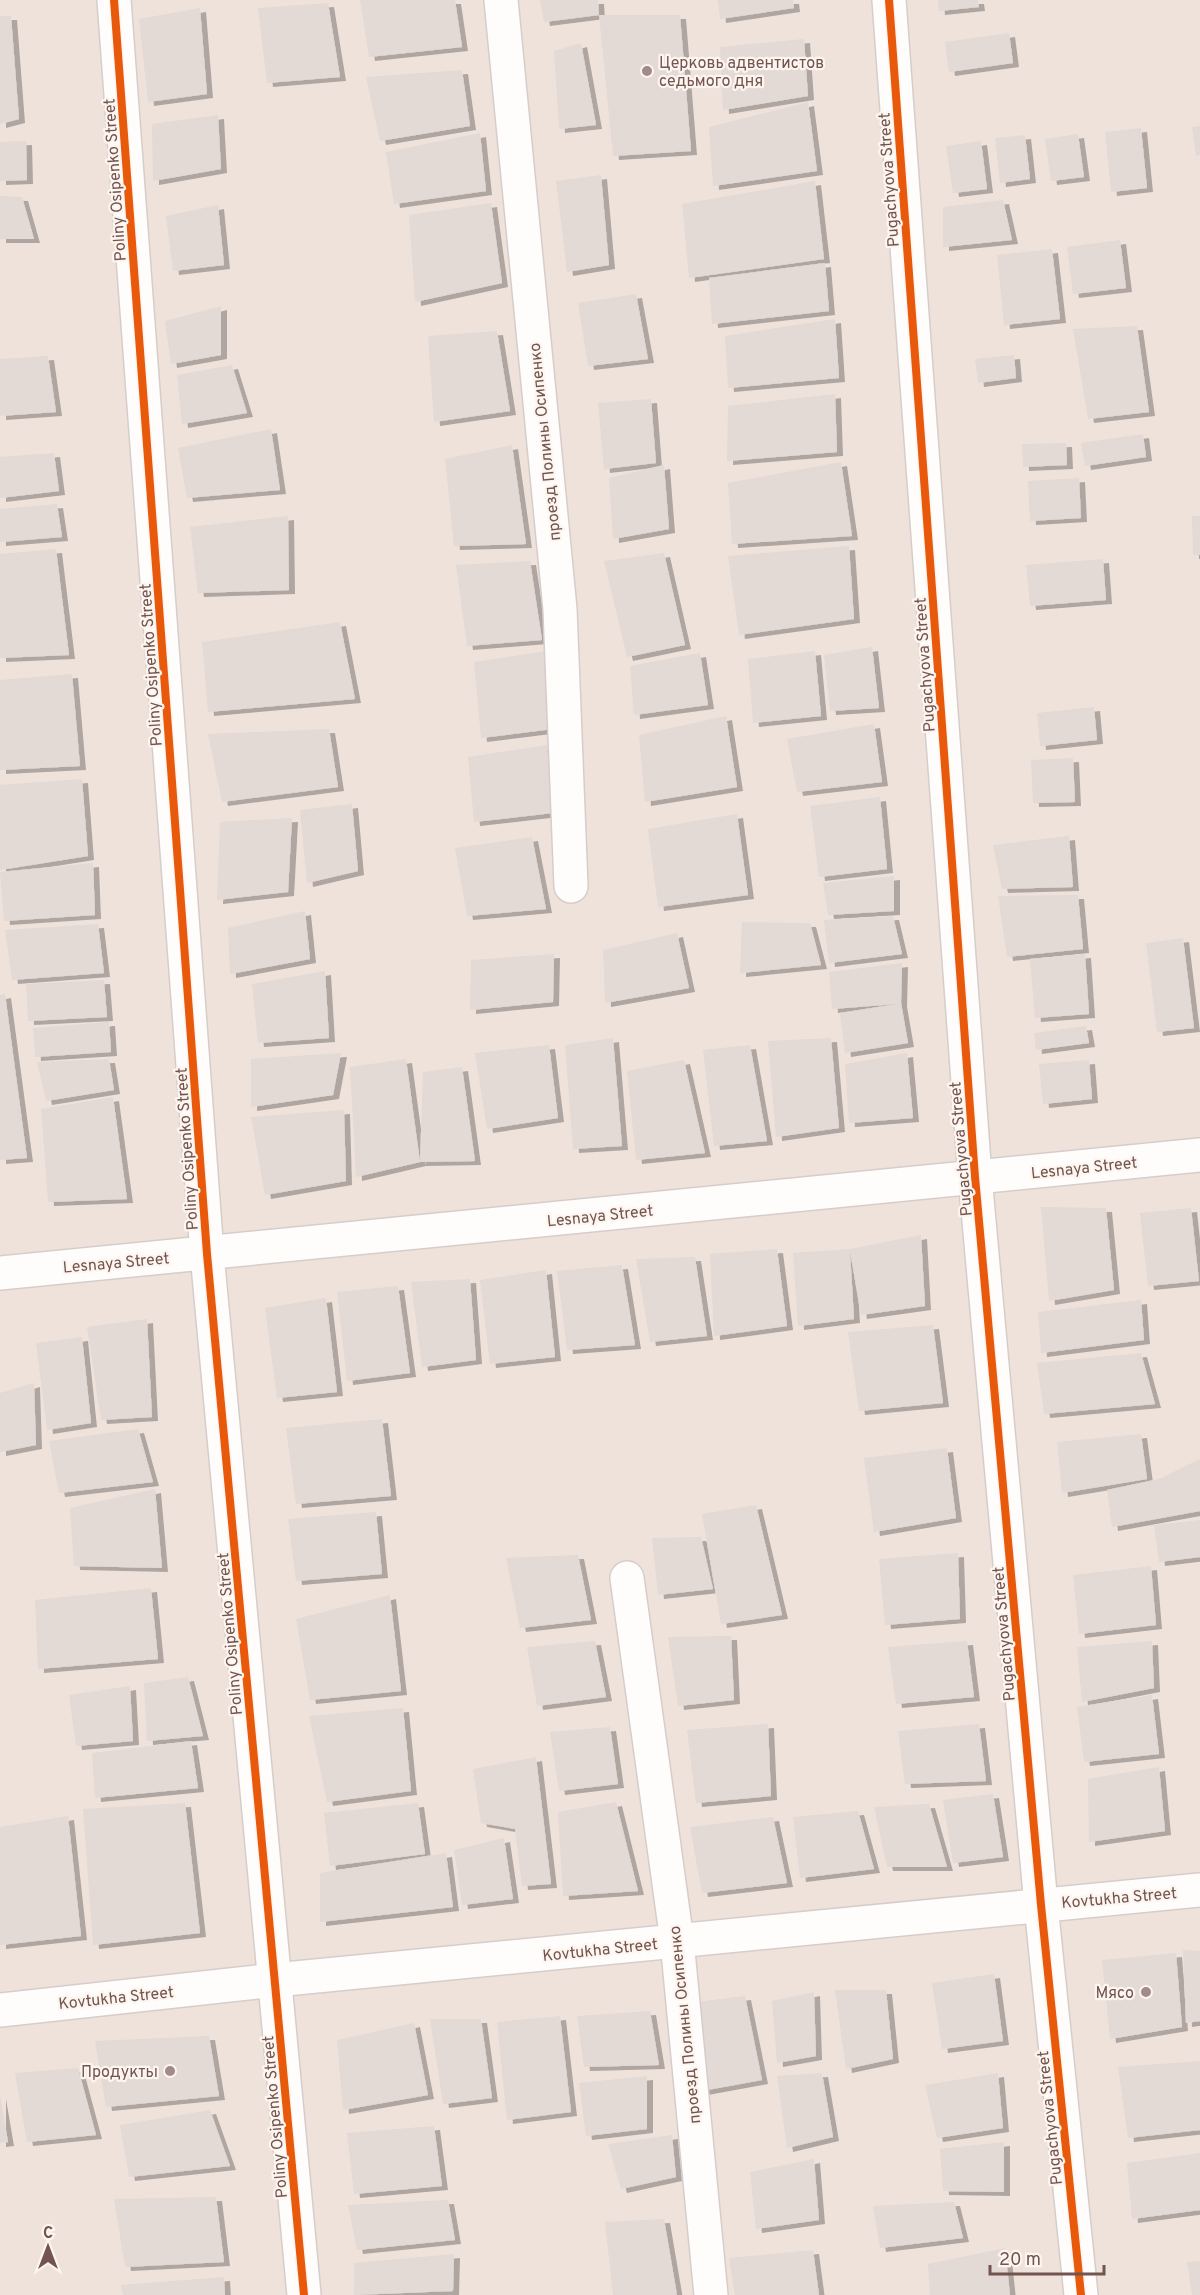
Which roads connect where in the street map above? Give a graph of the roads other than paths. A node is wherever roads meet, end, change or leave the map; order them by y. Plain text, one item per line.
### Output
1 (114, 0) edge
2 (501, 0) edge
3 (889, 0) edge
4 (571, 886) dead end
5 (1200, 1155) edge
6 (975, 1177) junction
7 (207, 1254) junction
8 (0, 1273) edge
9 (627, 1578) dead end
10 (1200, 1890) edge
11 (1041, 1905) junction
12 (676, 1941) junction
13 (275, 1980) junction
14 (0, 2010) edge
15 (304, 2295) edge
16 (711, 2295) edge
17 (1081, 2295) edge

1 - 7 street, Poliny Osipenko Street
2 - 4 street, проезд Полины Осипенко
3 - 6 street, Pugachyova Street
5 - 6 street, Lesnaya Street
6 - 7 street, Lesnaya Street
6 - 11 street, Pugachyova Street
7 - 8 street, Lesnaya Street
7 - 13 street, Poliny Osipenko Street
9 - 12 street, проезд Полины Осипенко
10 - 11 street, Kovtukha Street
11 - 12 street, Kovtukha Street
11 - 17 street, Pugachyova Street
12 - 13 street, Kovtukha Street
12 - 16 street, проезд Полины Осипенко
13 - 14 street, Kovtukha Street
13 - 15 street, Poliny Osipenko Street

